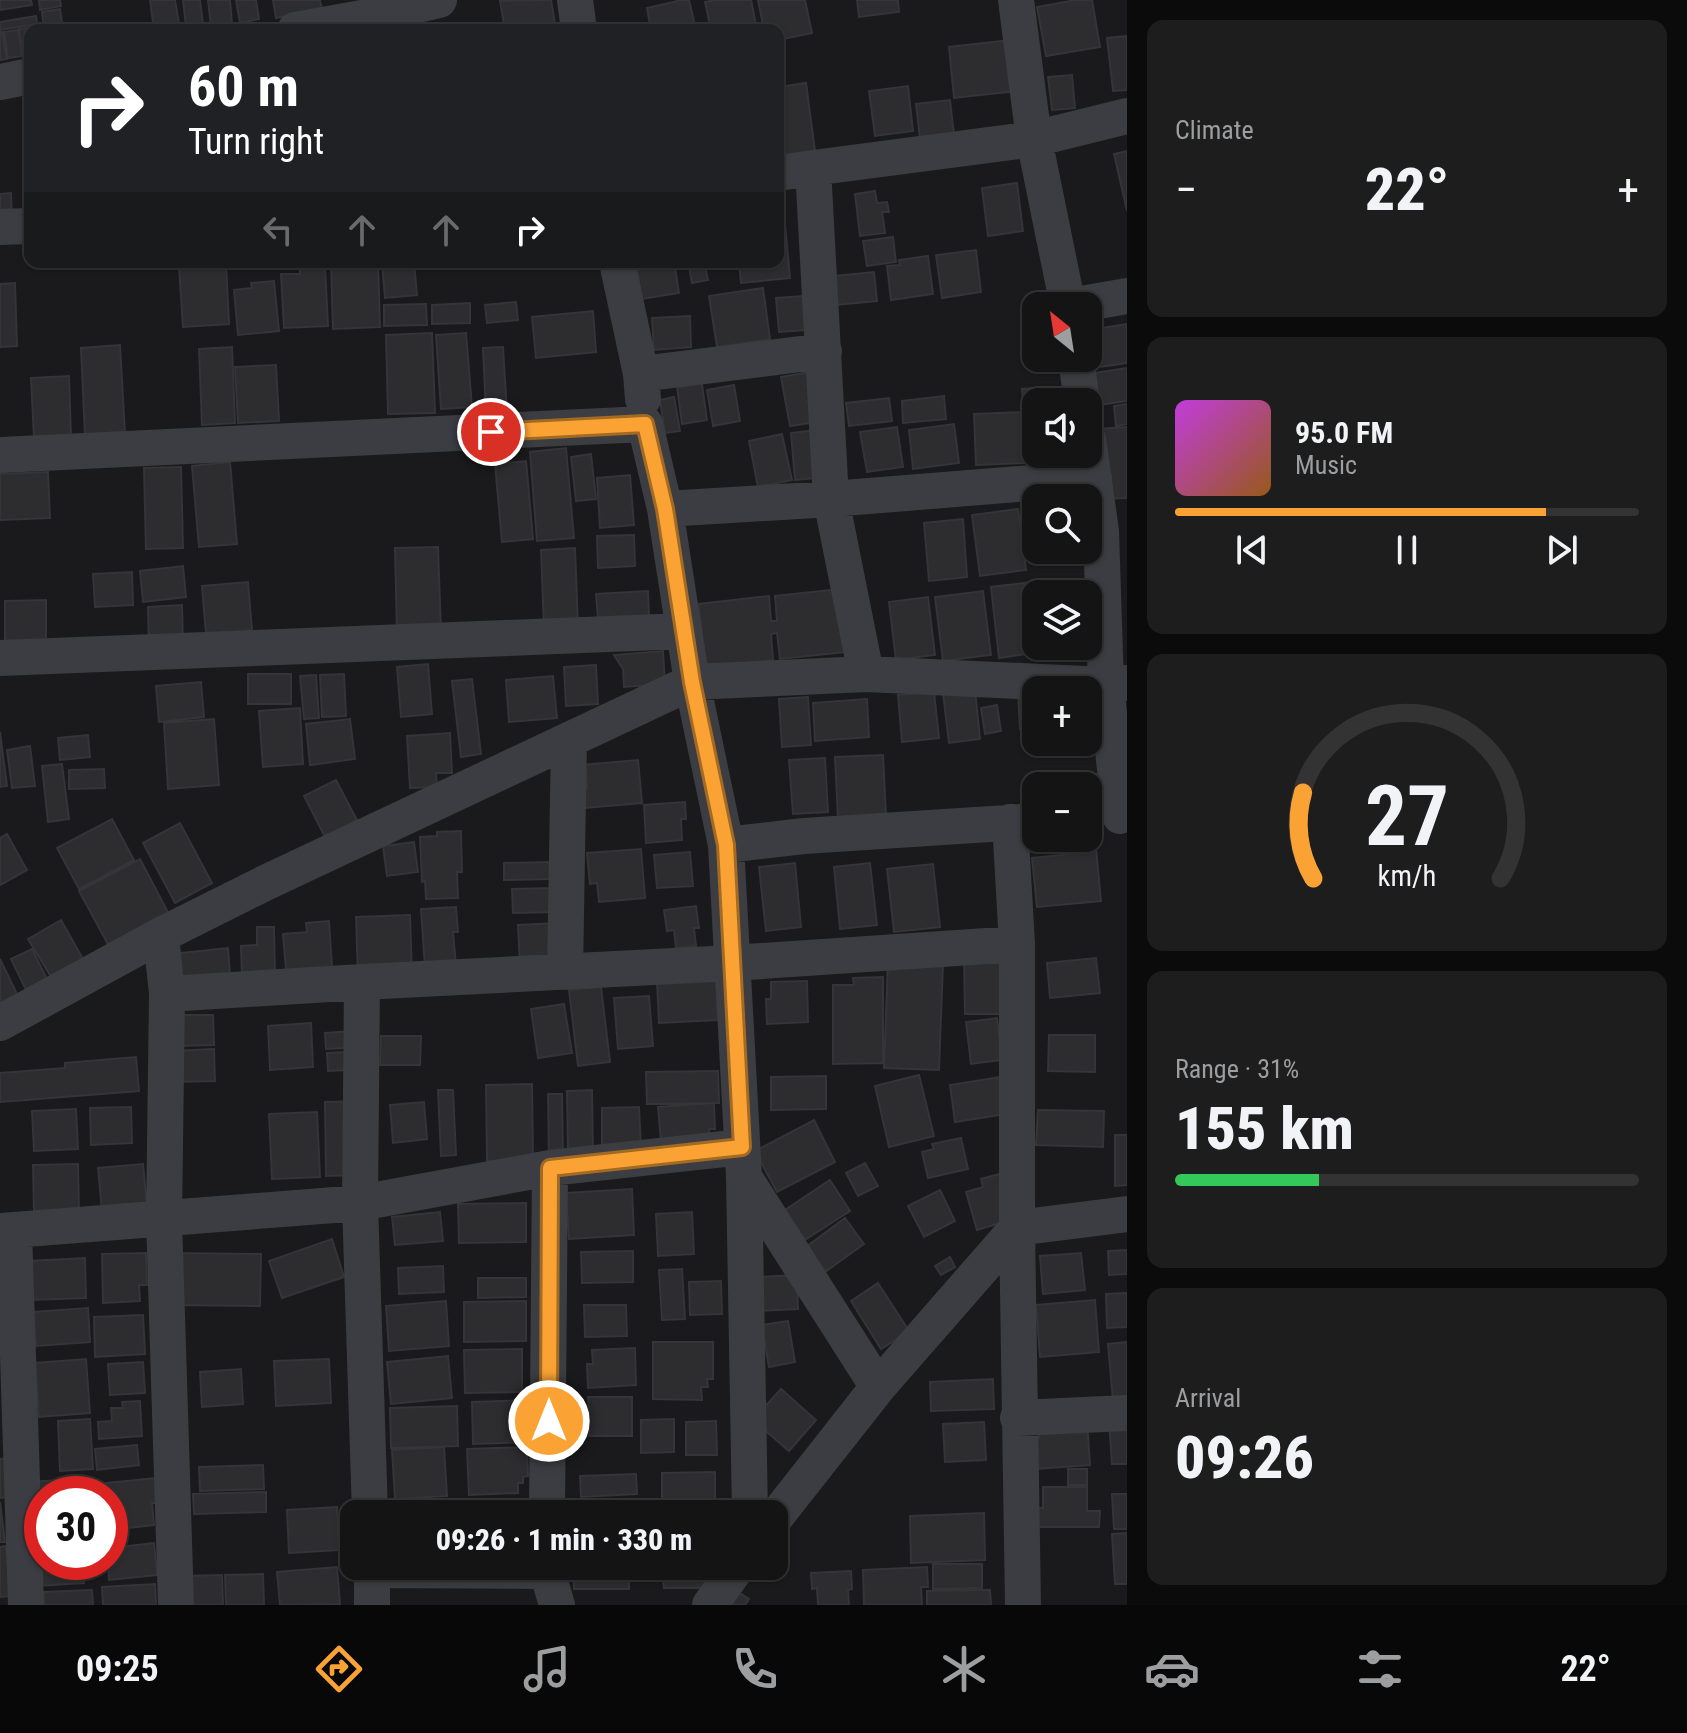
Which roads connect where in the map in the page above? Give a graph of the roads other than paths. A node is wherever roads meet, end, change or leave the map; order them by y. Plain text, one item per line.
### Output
1 (439, 0) edge
2 (575, 0) edge
3 (1016, 0) edge
4 (360, 9) edge
5 (314, 24) edge
6 (578, 24) edge
7 (24, 77) edge
8 (0, 82) edge
9 (1127, 116) edge
10 (1034, 139) junction
11 (795, 170) edge
12 (24, 226) edge
13 (0, 227) edge
14 (618, 268) edge
15 (1066, 292) edge
16 (1127, 296) edge
17 (1102, 300) edge
18 (824, 351) junction
19 (641, 374) junction
20 (645, 424) junction
21 (0, 455) edge
22 (1092, 468) edge
23 (1094, 478) junction
24 (831, 499) junction
25 (665, 509) junction
26 (1114, 528) edge
27 (684, 631) junction
28 (0, 658) edge
29 (866, 674) junction
30 (692, 682) junction
31 (1117, 684) edge
32 (569, 740) junction
33 (1112, 817) edge
34 (1022, 822) edge
35 (1022, 842) edge
36 (726, 845) junction
37 (161, 935) junction
38 (1017, 944) junction
39 (732, 963) junction
40 (565, 972) junction
41 (362, 982) junction
42 (167, 994) junction
43 (0, 1023) edge
44 (743, 1162) junction
45 (550, 1168) junction
46 (360, 1203) junction
47 (1127, 1214) edge
48 (164, 1219) junction
49 (1017, 1228) junction
50 (7, 1230) edge
51 (878, 1387) junction
52 (1127, 1413) edge
53 (1018, 1418) junction
54 (370, 1500) edge
55 (547, 1500) edge
56 (750, 1500) edge
57 (788, 1501) edge
58 (372, 1580) edge
59 (728, 1580) edge
60 (550, 1581) edge
61 (26, 1605) edge
62 (176, 1605) edge
63 (710, 1605) edge
64 (1023, 1605) edge

1 - 4 street
2 - 6 street
3 - 10 street
4 - 5 street
7 - 8 street
9 - 10 street
10 - 11 street
10 - 15 street
11 - 18 street
12 - 13 street
14 - 19 street
16 - 17 street
18 - 19 street
18 - 24 street
19 - 20 street
20 - 21 street
20 - 25 street
22 - 23 street
23 - 24 street
23 - 26 street
24 - 25 street
24 - 29 street
25 - 27 street
26 - 31 street
27 - 28 street
27 - 30 street
29 - 30 street
29 - 31 street
30 - 32 street
30 - 36 street
31 - 33 street
32 - 37 street
32 - 40 street
34 - 36 street
35 - 38 street
36 - 39 street
37 - 42 street
37 - 43 street
38 - 39 street
38 - 49 street
39 - 40 street
39 - 44 street
40 - 41 street
41 - 42 street
41 - 46 street
42 - 48 street
44 - 45 street
44 - 51 street
44 - 56 street
45 - 46 street
45 - 55 street
46 - 48 street
46 - 54 street
47 - 49 street
48 - 50 street
48 - 62 street
49 - 51 street
49 - 53 street
50 - 61 street
51 - 57 street
52 - 53 street
53 - 64 street
58 - 60 street
59 - 63 street

